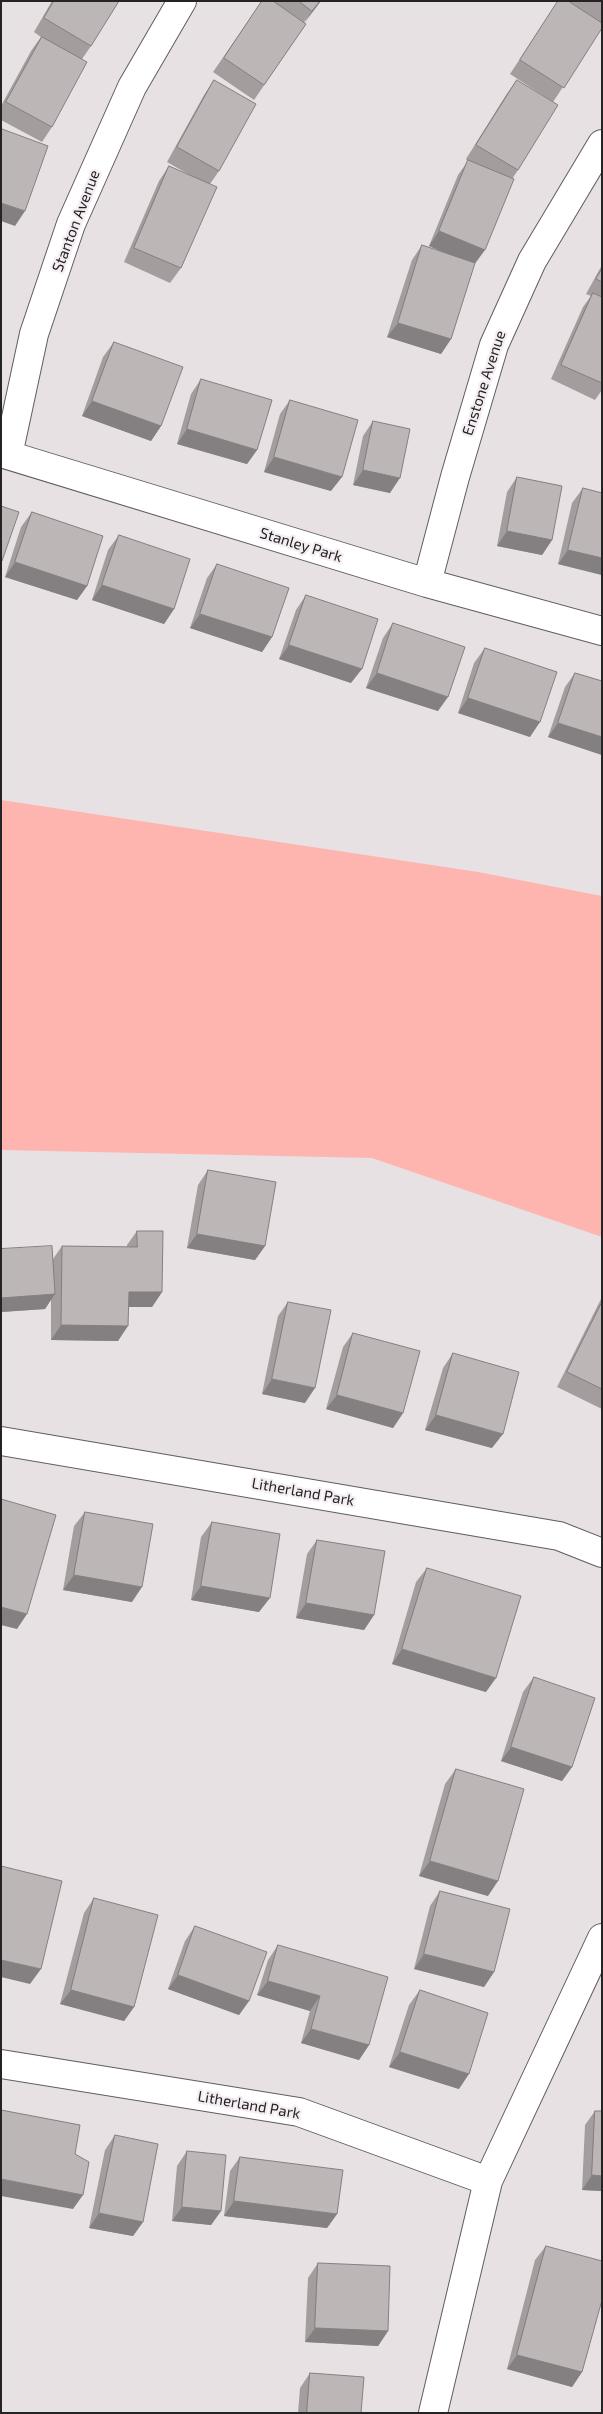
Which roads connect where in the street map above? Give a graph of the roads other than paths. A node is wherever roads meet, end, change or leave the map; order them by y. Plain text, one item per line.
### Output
1 (182, 1) edge
2 (602, 144) edge
3 (4, 454) edge
4 (427, 583) junction
5 (602, 631) edge
6 (1, 1441) edge
7 (602, 1553) edge
8 (602, 1938) edge
9 (1, 2064) edge
10 (488, 2181) junction
11 (433, 2413) edge

1 - 3 street, Stanton Avenue
2 - 4 street, Enstone Avenue
3 - 4 street, Stanley Park
4 - 5 street, Stanley Park
6 - 7 street, Litherland Park
8 - 10 street
9 - 10 street, Litherland Park
10 - 11 street

